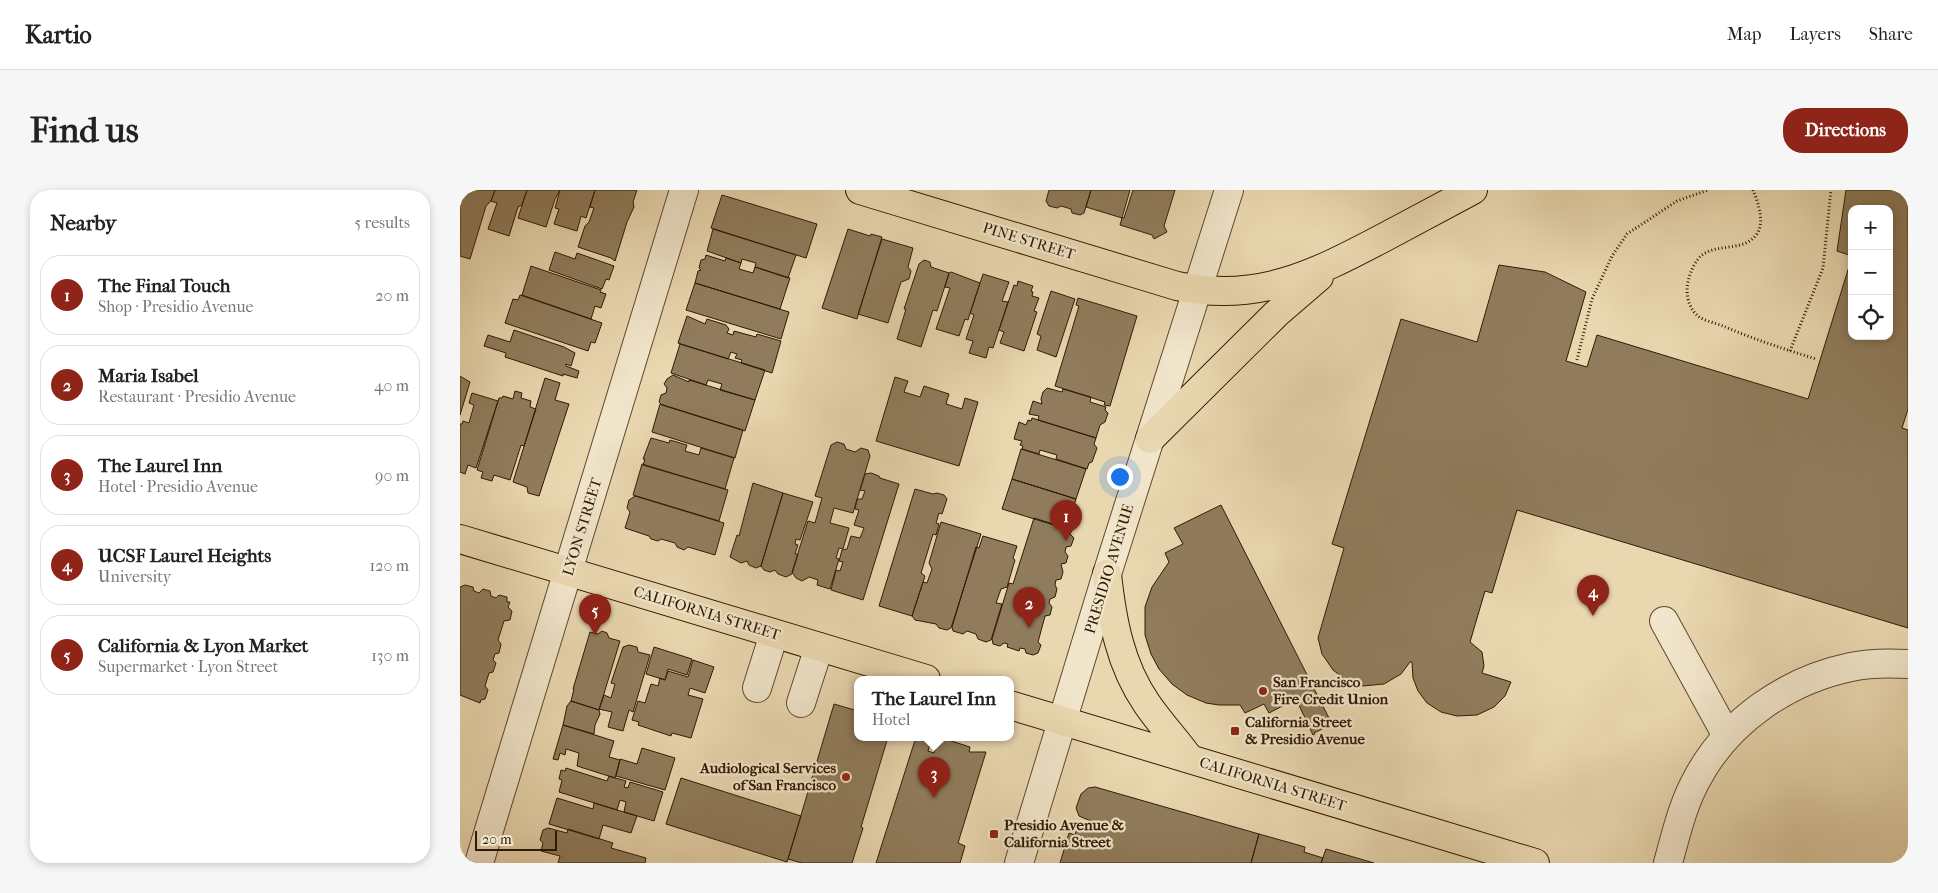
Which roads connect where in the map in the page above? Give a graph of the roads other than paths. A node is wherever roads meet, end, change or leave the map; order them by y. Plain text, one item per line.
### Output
1 (684, 190) edge
2 (860, 190) edge
3 (1229, 190) edge
4 (1474, 190) edge
5 (1331, 266) junction
6 (1198, 290) junction
7 (1150, 439) junction
8 (460, 539) edge
9 (568, 572) junction
10 (1107, 574) junction
11 (1664, 621) dead end
12 (774, 634) junction
13 (819, 647) junction
14 (1908, 664) edge
15 (916, 676) edge
16 (757, 688) dead end
17 (801, 703) dead end
18 (1014, 706) edge
19 (1062, 720) junction
20 (1727, 736) junction
21 (1189, 758) junction
22 (1493, 857) edge
23 (1532, 862) edge
24 (479, 863) edge
25 (1018, 863) edge
26 (1668, 863) edge

1 - 9 street, LYON STREET
2 - 6 main road, PINE STREET
3 - 6 street, PRESIDIO AVENUE
4 - 5 main road
5 - 6 main road, PINE STREET
5 - 7 main road
6 - 7 street, PRESIDIO AVENUE
7 - 10 street, PRESIDIO AVENUE
8 - 9 main road, CALIFORNIA STREET
9 - 12 main road, CALIFORNIA STREET
9 - 24 street, LYON STREET
10 - 19 street, PRESIDIO AVENUE
10 - 21 main road
11 - 20 street
12 - 13 main road, CALIFORNIA STREET
12 - 16 street
13 - 15 main road, CALIFORNIA STREET
13 - 17 street
14 - 20 street
18 - 19 main road, CALIFORNIA STREET
19 - 21 main road, CALIFORNIA STREET
19 - 25 street, PRESIDIO AVENUE
20 - 26 street
21 - 22 main road, CALIFORNIA STREET
22 - 23 main road, CALIFORNIA STREET

